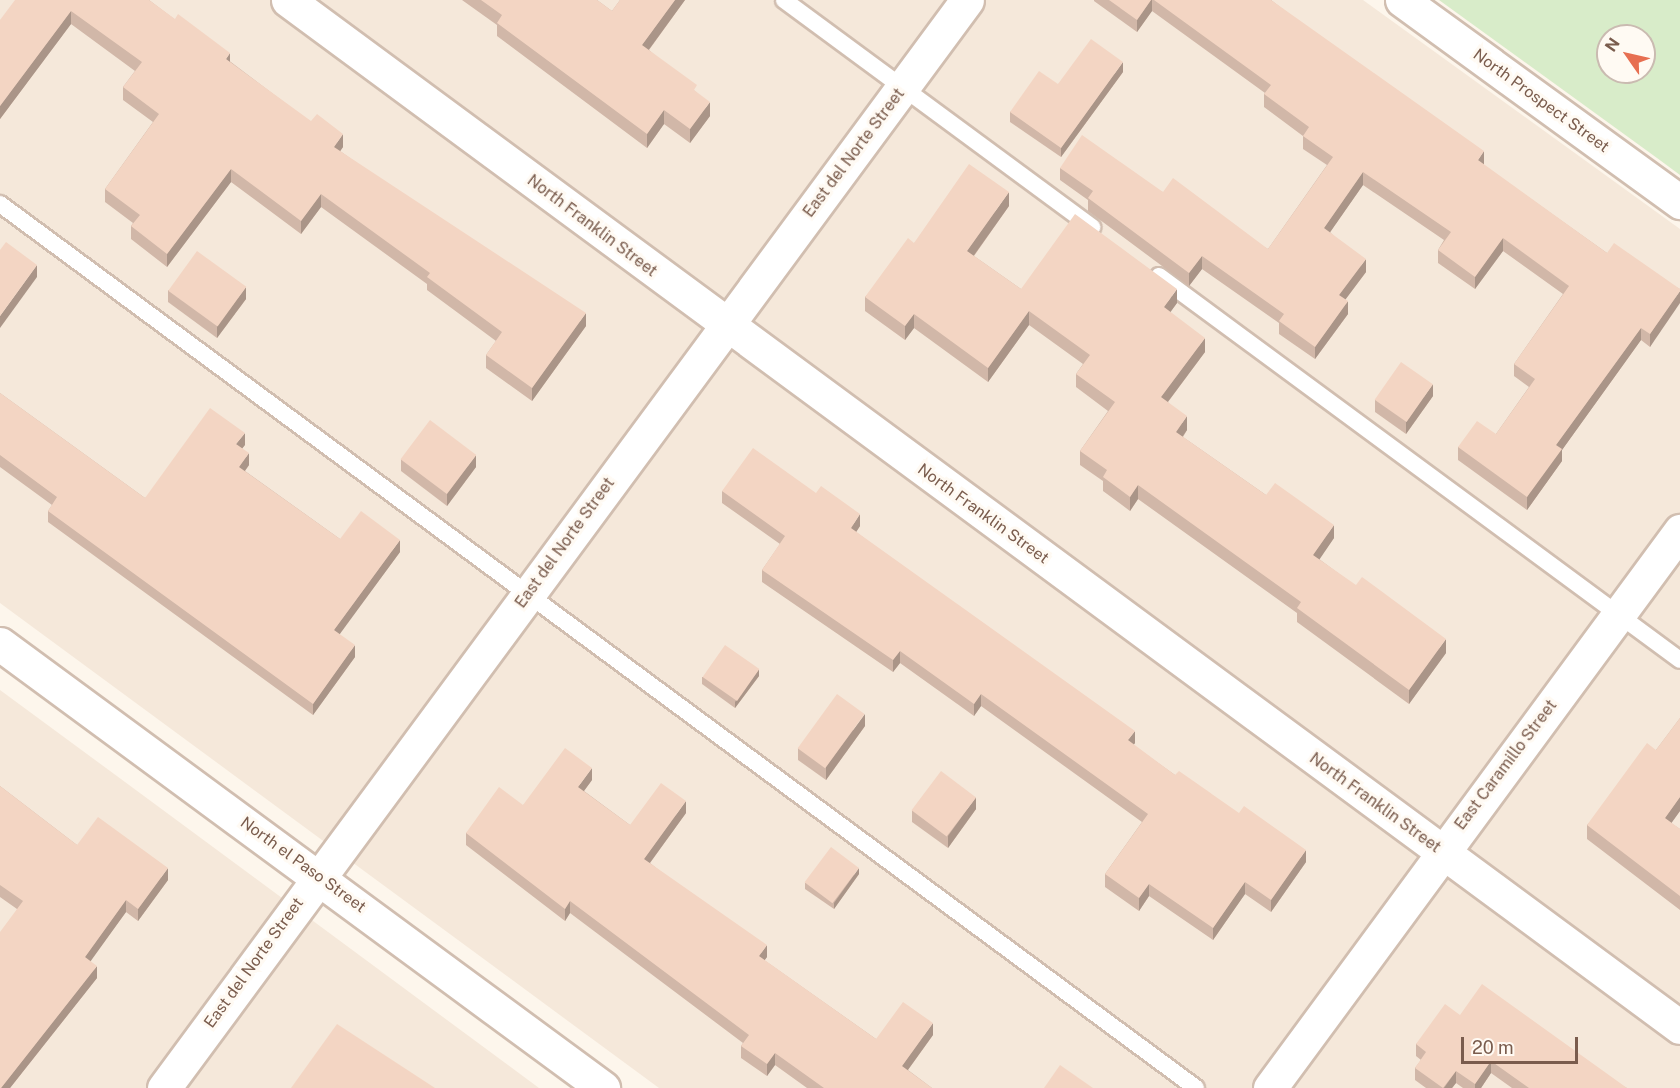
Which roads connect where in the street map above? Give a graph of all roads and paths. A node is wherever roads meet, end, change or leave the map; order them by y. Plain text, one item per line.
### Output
1 (288, 0) edge
2 (784, 0) edge
3 (967, 0) edge
4 (1402, 0) edge
5 (902, 87) junction
6 (1680, 202) edge
7 (0, 204) edge
8 (1108, 238) edge
9 (1146, 267) edge
10 (726, 325) junction
11 (1680, 531) edge
12 (528, 594) junction
13 (1618, 614) junction
14 (0, 644) edge
15 (1680, 660) edge
16 (1441, 852) junction
17 (317, 875) junction
18 (1680, 1027) edge
19 (164, 1088) edge
20 (603, 1088) edge
21 (1196, 1088) edge
22 (1270, 1088) edge

1 - 10 street, North Franklin Street
2 - 5 lane
3 - 5 street, East del Norte Street
4 - 6 street, North Prospect Street
5 - 8 lane
5 - 10 street, East del Norte Street
7 - 12 lane
9 - 13 lane
10 - 12 street, East del Norte Street
10 - 16 street, North Franklin Street
11 - 13 street, East Caramillo Street
12 - 17 street, East del Norte Street
12 - 21 lane
13 - 15 lane
13 - 16 street, East Caramillo Street
14 - 17 street, North el Paso Street
16 - 18 street, North Franklin Street
16 - 22 street, East Caramillo Street
17 - 19 street, East del Norte Street
17 - 20 street, North el Paso Street

